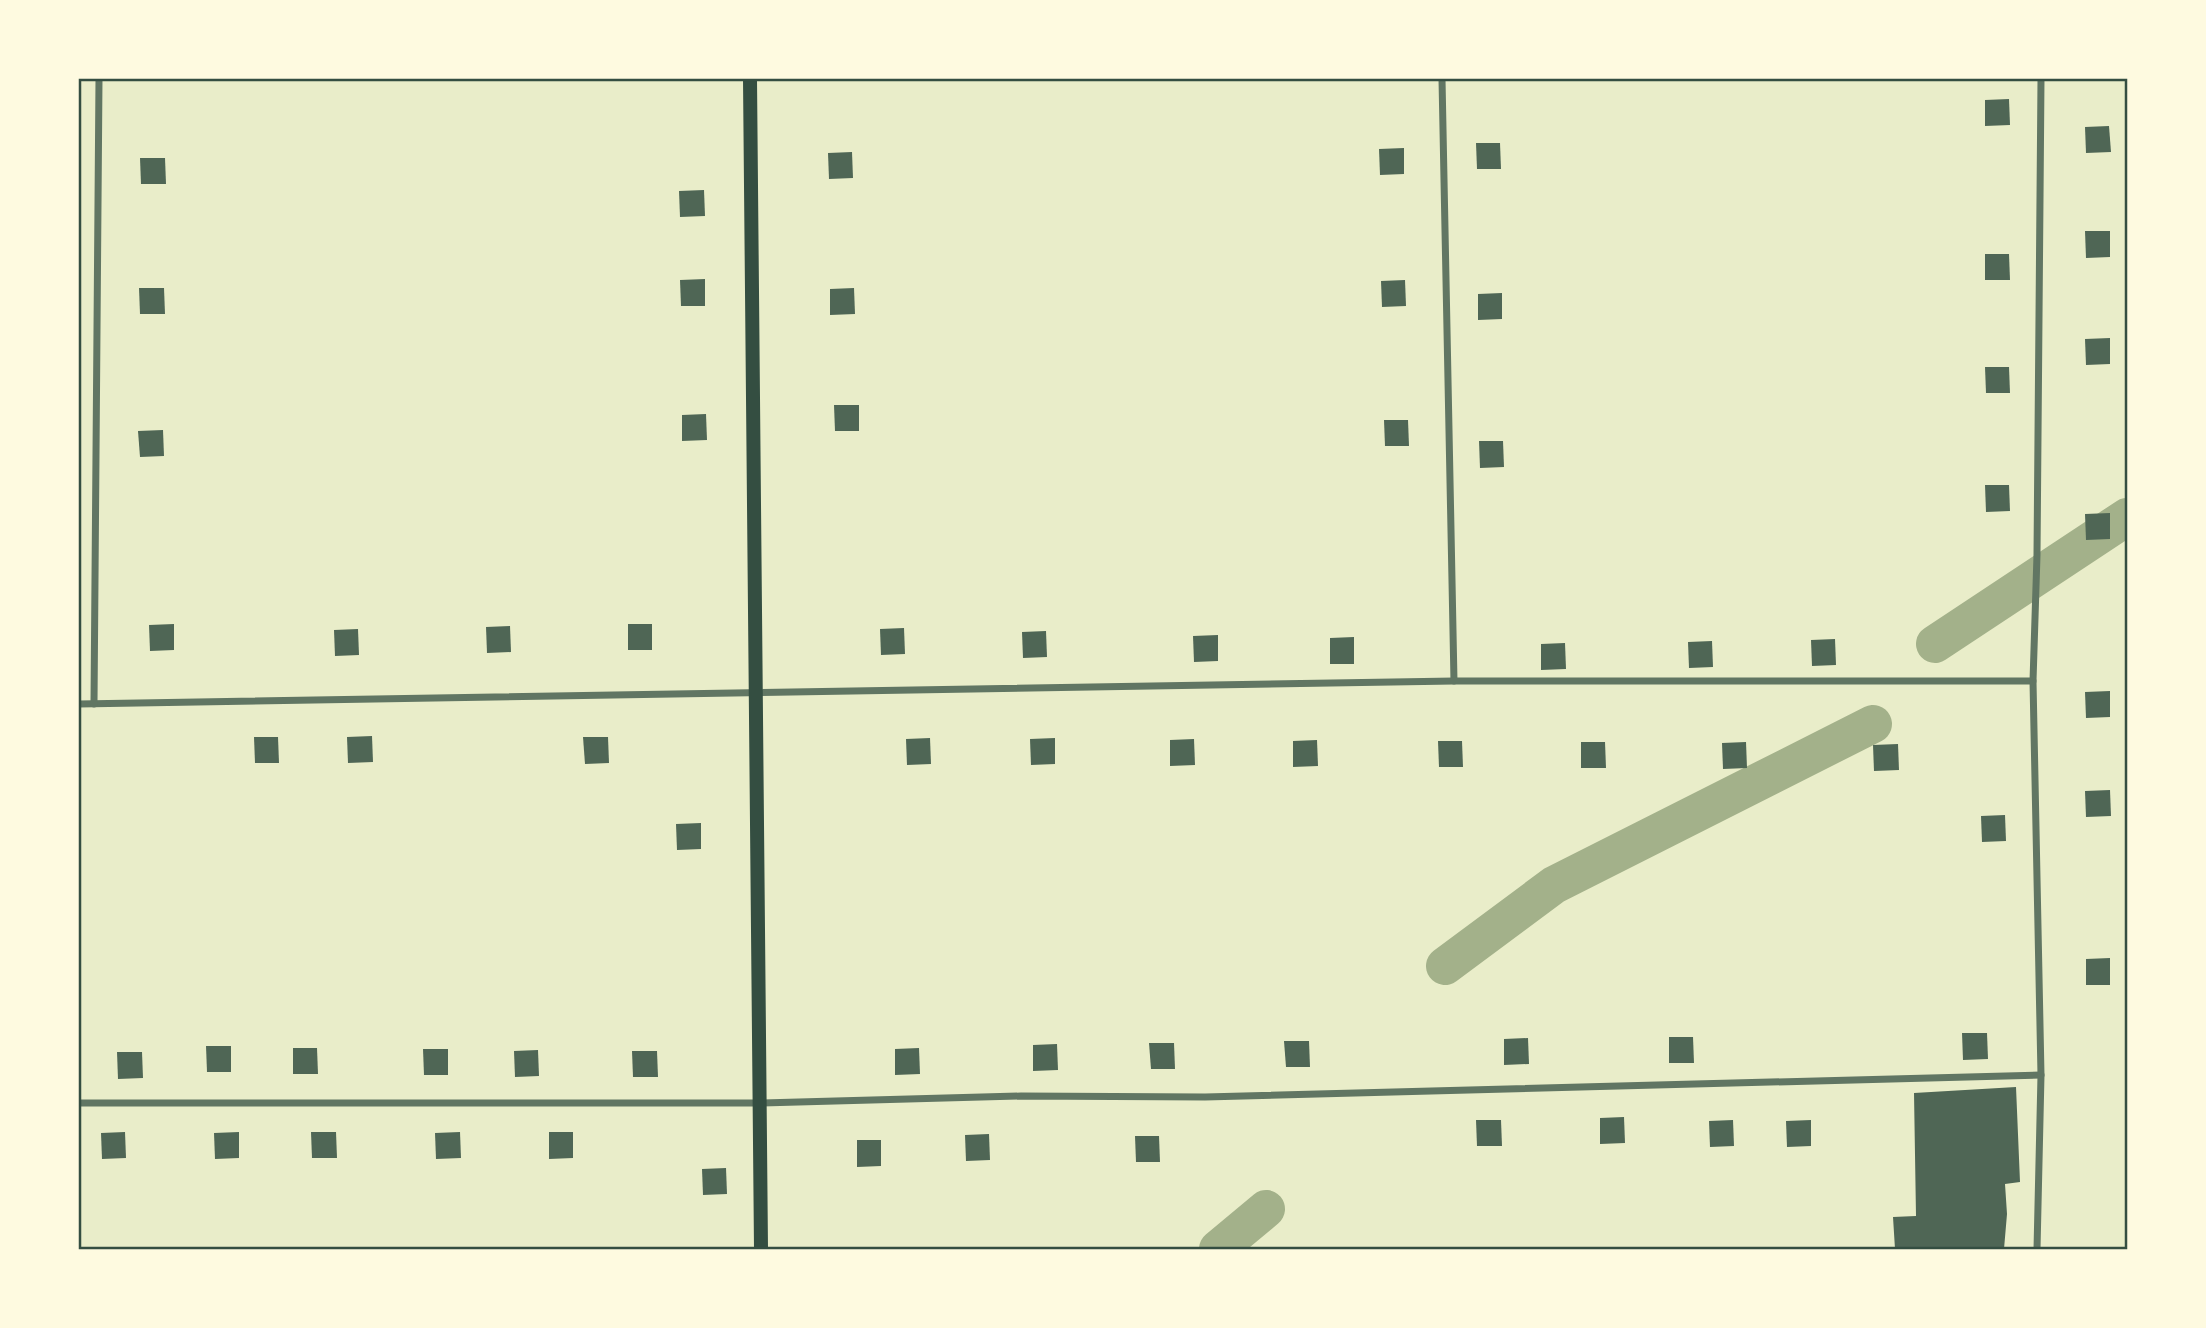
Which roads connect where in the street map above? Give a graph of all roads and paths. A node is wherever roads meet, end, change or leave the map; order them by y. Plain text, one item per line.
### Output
1 (99, 79) edge
2 (750, 79) edge
3 (1442, 79) edge
4 (2041, 79) edge
5 (1454, 681) junction
6 (2033, 681) junction
7 (754, 693) junction
8 (79, 704) edge
9 (94, 704) junction
10 (2041, 1075) junction
11 (79, 1103) edge
12 (758, 1103) junction
13 (761, 1249) edge
14 (2037, 1249) edge

1 - 9 street
2 - 7 main road
3 - 5 street
4 - 6 street
5 - 6 street
5 - 7 street
6 - 10 street
7 - 9 street
7 - 12 main road
8 - 9 street
10 - 12 street
10 - 14 street
11 - 12 street
12 - 13 main road

